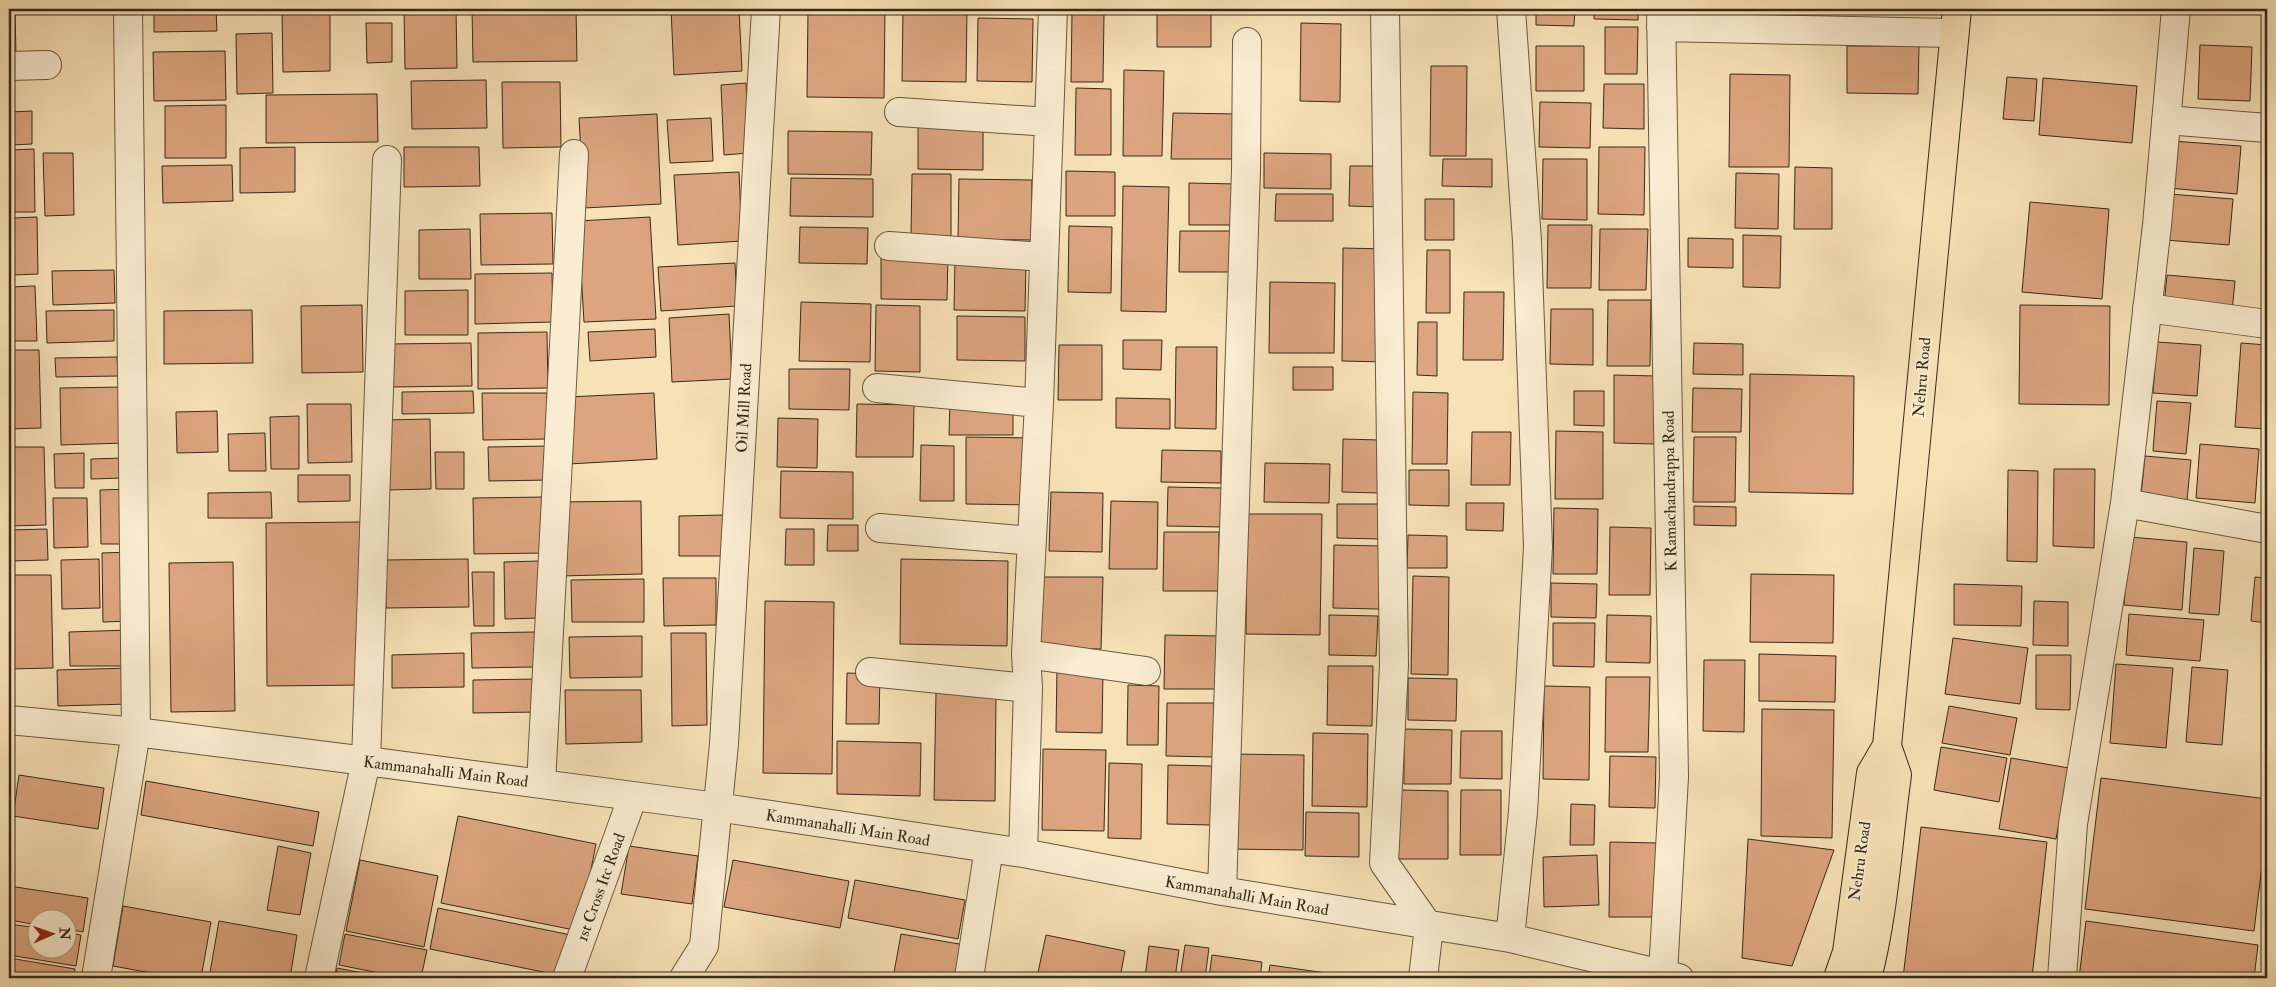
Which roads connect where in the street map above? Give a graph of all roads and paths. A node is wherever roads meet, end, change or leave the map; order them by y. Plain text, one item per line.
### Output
1 (128, 9) edge
2 (766, 9) edge
3 (1053, 9) edge
4 (1385, 9) edge
5 (1511, 9) edge
6 (2176, 9) edge
7 (1661, 18) edge
8 (1955, 21) edge
9 (1247, 42) dead end
10 (47, 65) dead end
11 (9, 66) edge
12 (900, 112) dead end
13 (2166, 120) junction
14 (1049, 122) junction
15 (2267, 128) edge
16 (574, 154) dead end
17 (387, 160) dead end
18 (889, 246) dead end
19 (1043, 257) junction
20 (2147, 308) junction
21 (2267, 324) edge
22 (877, 388) dead end
23 (1039, 403) junction
24 (2126, 503) junction
25 (880, 528) dead end
26 (2267, 529) edge
27 (1032, 541) junction
28 (1026, 654) junction
29 (1146, 671) dead end
30 (870, 672) dead end
31 (1028, 688) junction
32 (9, 720) edge
33 (136, 732) junction
34 (1887, 746) junction
35 (366, 761) junction
36 (541, 784) junction
37 (633, 796) junction
38 (717, 807) junction
39 (988, 848) junction
40 (1023, 853) junction
41 (1222, 891) junction
42 (1429, 927) junction
43 (1510, 938) junction
44 (1671, 976) edge
45 (96, 978) edge
46 (319, 978) edge
47 (567, 978) edge
48 (684, 978) edge
49 (969, 978) edge
50 (1423, 978) edge
51 (1838, 978) edge
52 (1867, 978) edge
53 (2062, 978) edge

1 - 33 street
2 - 38 street, Oil Mill Road
3 - 14 street
4 - 42 street
5 - 43 street
6 - 13 street
7 - 8 street
7 - 44 street, K Ramachandrappa Road
8 - 34 main road, Nehru Road
9 - 41 street
10 - 11 street
12 - 14 street
13 - 15 street
13 - 20 street
14 - 19 street
16 - 36 street
17 - 35 street
18 - 19 street
19 - 23 street
20 - 21 street
20 - 24 street
22 - 23 street
23 - 27 street
24 - 26 street
24 - 53 street
25 - 27 street
27 - 28 street
28 - 29 street
28 - 31 street
30 - 31 street
31 - 40 street
32 - 33 street, Kammanahalli Main Road
33 - 35 street, Kammanahalli Main Road
33 - 45 street
34 - 51 main road, Nehru Road
34 - 52 main road, Nehru Road
35 - 36 street, Kammanahalli Main Road
35 - 46 street
36 - 37 street, Kammanahalli Main Road
37 - 38 street, Kammanahalli Main Road
37 - 47 street, 1st Cross Itc Road
38 - 39 street, Kammanahalli Main Road
38 - 48 street, Oil Mill Road
39 - 40 street, Kammanahalli Main Road
39 - 49 street
40 - 41 street, Kammanahalli Main Road
41 - 42 street, Kammanahalli Main Road
42 - 43 street, Kammanahalli Main Road
42 - 50 street
43 - 44 street, Kammanahalli Main Road

